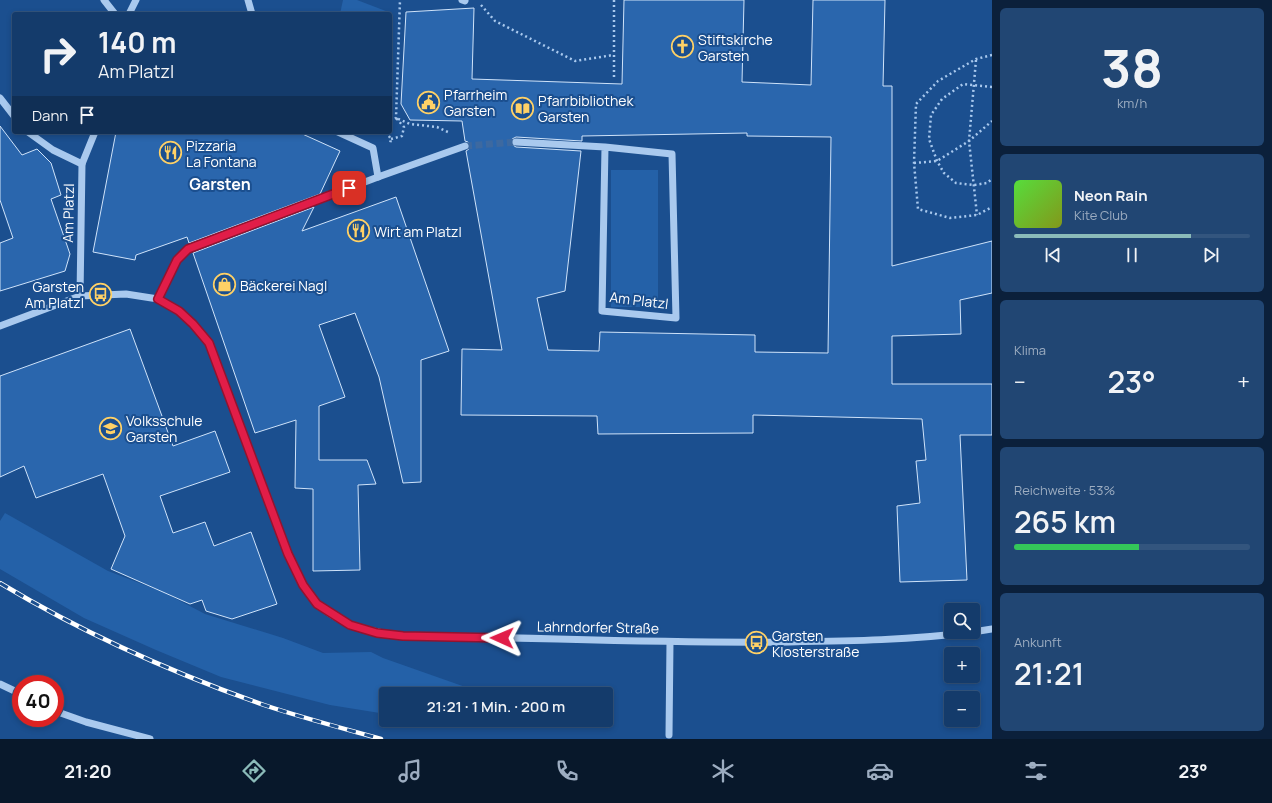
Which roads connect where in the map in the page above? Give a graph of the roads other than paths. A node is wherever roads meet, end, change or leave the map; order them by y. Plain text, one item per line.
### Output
1 (104, 0) edge
2 (136, 0) edge
3 (248, 0) edge
4 (113, 12) edge
5 (130, 12) edge
6 (251, 12) edge
7 (0, 98) edge
8 (12, 113) edge
9 (31, 134) edge
10 (94, 134) edge
11 (342, 134) edge
12 (516, 142) tunnel mouth
13 (465, 146) tunnel mouth
14 (605, 147) junction
15 (82, 164) junction
16 (378, 177) junction
17 (80, 296) junction
18 (158, 299) junction
19 (0, 326) edge
20 (992, 629) edge
21 (980, 631) edge
22 (944, 636) edge
23 (670, 642) junction
24 (0, 684) edge
25 (12, 690) edge
26 (64, 713) edge
27 (669, 735) dead end
28 (150, 739) edge

1 - 4 street
2 - 5 street
3 - 6 street
7 - 8 street
9 - 15 street
10 - 15 street, Am Platzl
11 - 16 street
12 - 14 street, Am Platzl
13 - 16 street
14 - 14 street, Am Platzl
15 - 17 street, Am Platzl
16 - 18 street
17 - 18 street
17 - 19 street
18 - 23 street, Lahrndorfer Straße
20 - 21 street, Lahrndorfer Straße
22 - 23 street, Lahrndorfer Straße
23 - 27 street
24 - 25 street
26 - 28 street

